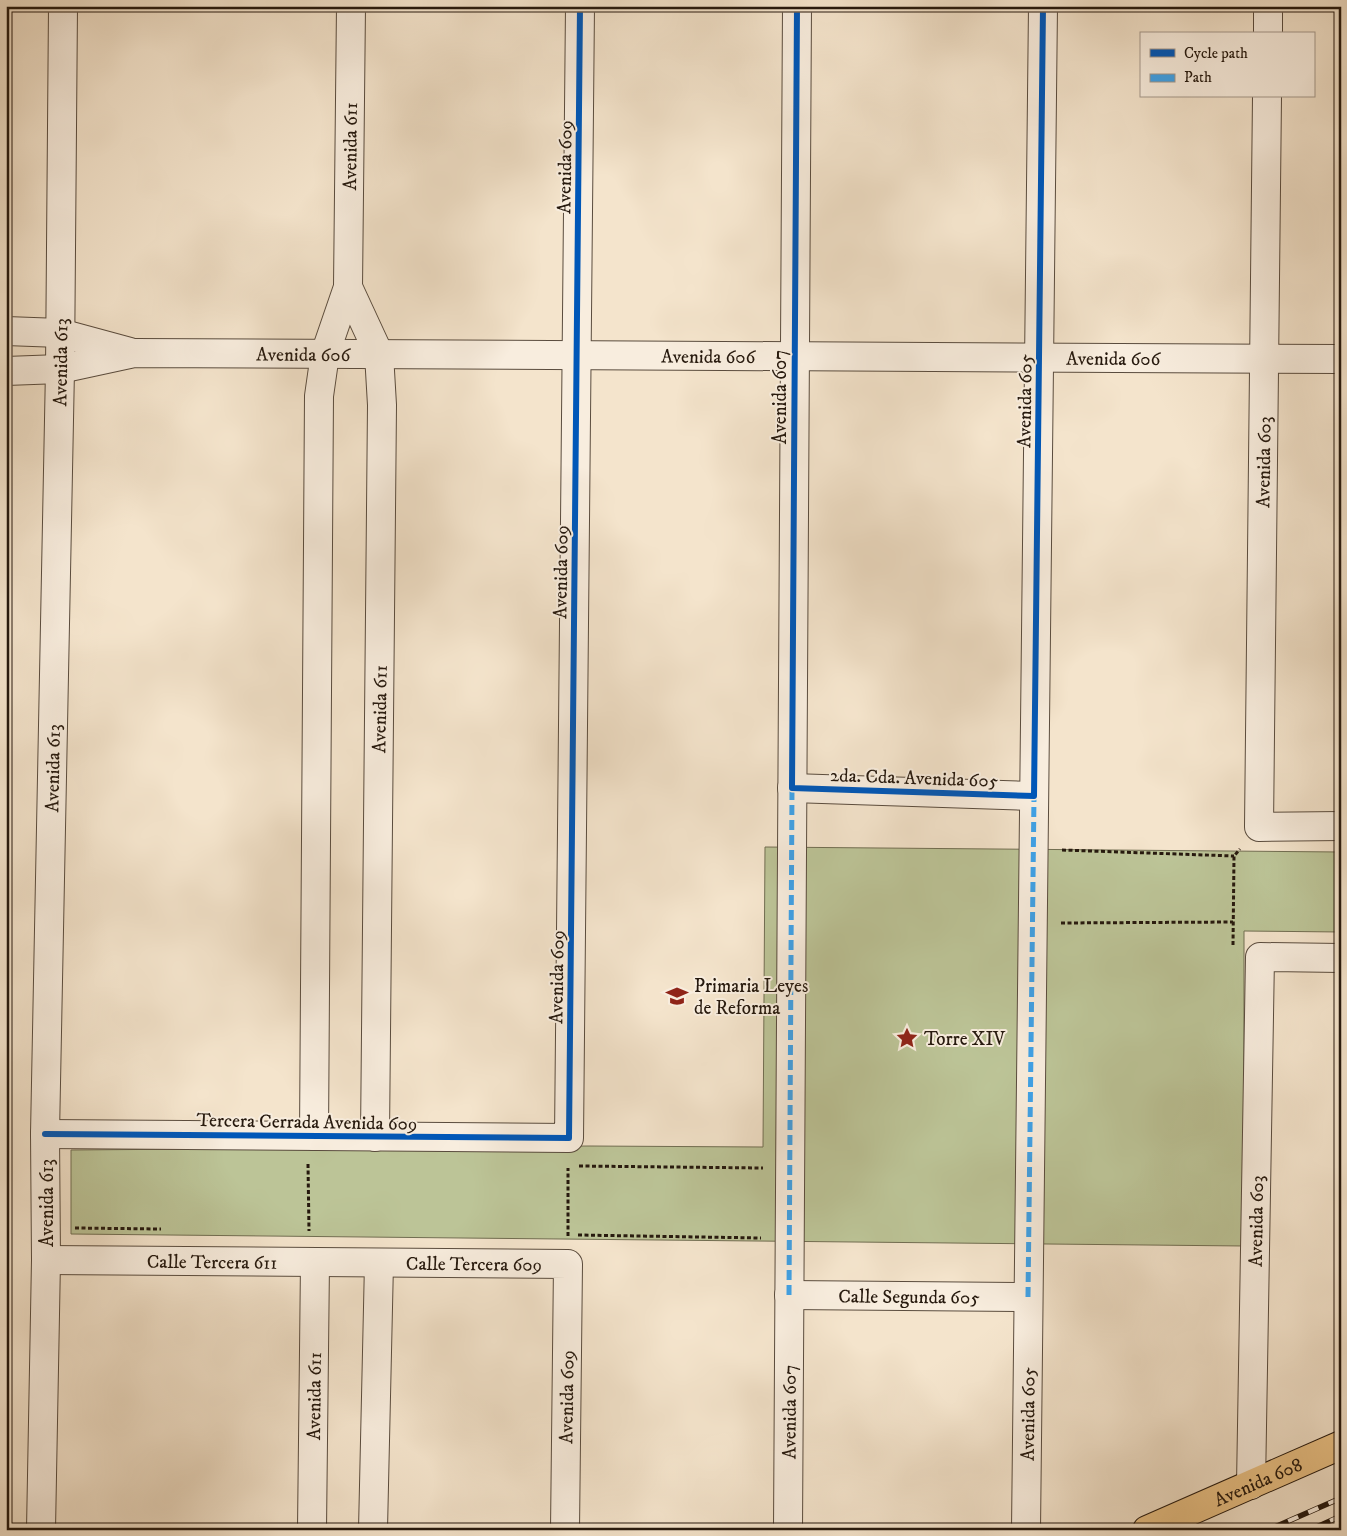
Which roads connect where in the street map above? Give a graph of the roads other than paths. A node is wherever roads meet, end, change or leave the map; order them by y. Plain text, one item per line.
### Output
1 (63, 6) edge
2 (351, 6) edge
3 (580, 6) edge
4 (797, 6) edge
5 (1044, 6) edge
6 (1268, 6) edge
7 (1268, 32) edge
8 (1267, 98) edge
9 (348, 288) junction
10 (6, 331) edge
11 (60, 334) junction
12 (134, 353) junction
13 (325, 354) junction
14 (378, 354) junction
15 (577, 355) junction
16 (795, 356) junction
17 (1039, 357) junction
18 (1264, 358) junction
19 (1341, 359) edge
20 (60, 369) junction
21 (6, 371) edge
22 (792, 788) junction
23 (1034, 796) junction
24 (1341, 826) edge
25 (1341, 958) edge
26 (45, 1134) junction
27 (314, 1136) junction
28 (375, 1137) junction
29 (569, 1138) joint
30 (46, 1260) junction
31 (315, 1262) junction
32 (379, 1263) junction
33 (568, 1264) joint
34 (789, 1295) junction
35 (1028, 1297) junction
36 (1341, 1446) edge
37 (1252, 1485) junction
38 (41, 1530) edge
39 (312, 1530) edge
40 (373, 1530) edge
41 (565, 1530) edge
42 (788, 1530) edge
43 (1026, 1530) edge
44 (1148, 1530) edge

1 - 11 street, Avenida 613
2 - 9 street, Avenida 611
3 - 15 street, Avenida 609
4 - 16 street, Avenida 607
5 - 17 street, Avenida 605
6 - 7 street
8 - 18 street, Avenida 603
9 - 13 street, Avenida 611
9 - 14 street, Avenida 611
10 - 11 street, Avenida 606
11 - 12 street, Avenida 606
11 - 20 street, Avenida 613
12 - 13 street, Avenida 606
12 - 20 street, Avenida 606
13 - 14 street, Avenida 606
13 - 27 street, Avenida 611
14 - 15 street, Avenida 606
14 - 28 street, Avenida 611
15 - 16 street, Avenida 606
15 - 29 street, Avenida 609
16 - 17 street, Avenida 606
16 - 22 street, Avenida 607
17 - 18 street, Avenida 606
17 - 23 street, Avenida 605
18 - 19 street, Avenida 606
18 - 24 street, Avenida 603
20 - 21 street, Avenida 606
20 - 26 street, Avenida 613
22 - 23 street, 2da. Cda. Avenida 605
22 - 34 street, Avenida 607
23 - 35 street, Avenida 605
25 - 37 street, Avenida 603
26 - 27 street, Tercera Cerrada Avenida 609
26 - 30 street, Avenida 613
27 - 28 street, Tercera Cerrada Avenida 609
28 - 29 street, Tercera Cerrada Avenida 609
30 - 31 street, Calle Tercera 611
30 - 38 street, Avenida 613
31 - 32 street, Calle Tercera 611
31 - 39 street, Avenida 611
32 - 33 street, Calle Tercera 609
32 - 40 street
33 - 41 street, Avenida 609
34 - 35 street, Calle Segunda 605
34 - 42 street, Avenida 607
35 - 43 street, Avenida 605
36 - 37 highway, Avenida 608
37 - 44 highway, Avenida 608

